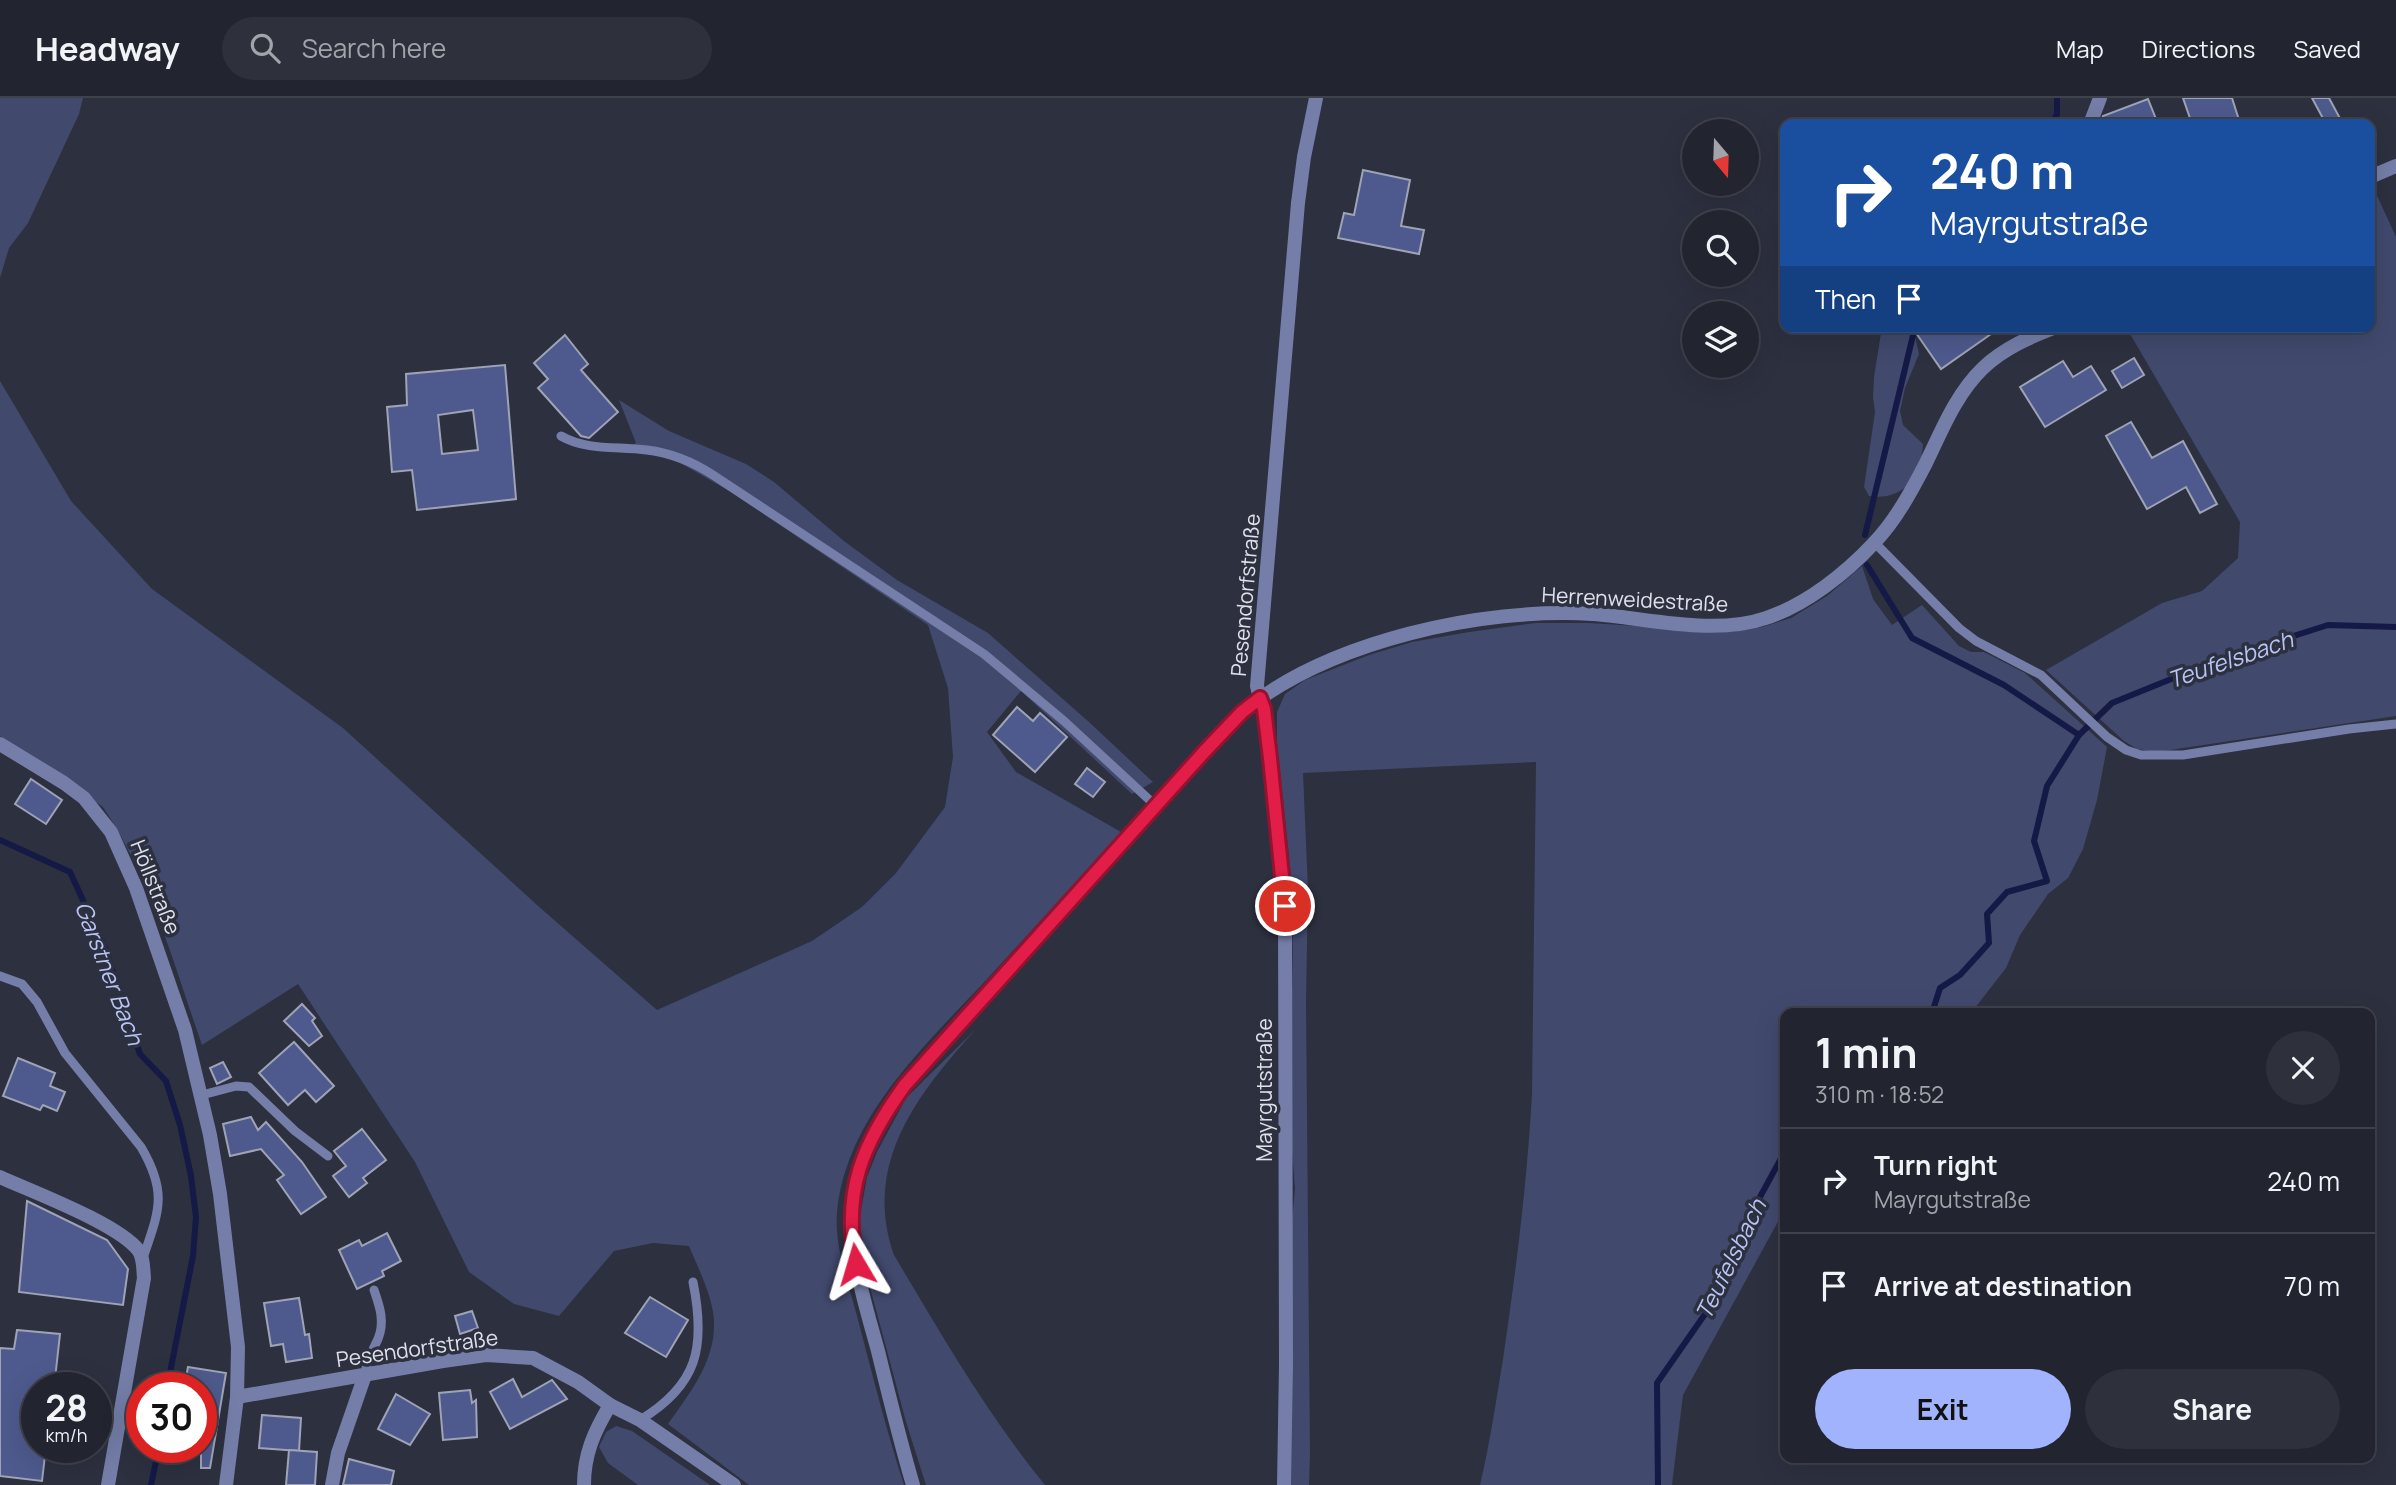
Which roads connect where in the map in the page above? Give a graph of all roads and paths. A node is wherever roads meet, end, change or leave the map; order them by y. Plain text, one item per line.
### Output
1 (1316, 98) edge
2 (2099, 98) edge
3 (2092, 119) edge
4 (2396, 166) edge
5 (2375, 175) edge
6 (2041, 333) edge
7 (561, 436) dead end
8 (1875, 542) junction
9 (1260, 698) junction
10 (2396, 724) edge
11 (0, 744) edge
12 (1156, 806) junction
13 (0, 975) edge
14 (202, 1095) junction
15 (328, 1156) dead end
16 (0, 1177) edge
17 (143, 1258) junction
18 (693, 1282) dead end
19 (374, 1290) dead end
20 (365, 1376) junction
21 (237, 1396) junction
22 (610, 1405) junction
23 (640, 1420) junction
24 (108, 1485) edge
25 (226, 1485) edge
26 (332, 1485) edge
27 (584, 1485) edge
28 (734, 1485) edge
29 (913, 1485) edge
30 (1284, 1485) edge

1 - 9 street, Pesendorfstraße
2 - 3 street
4 - 5 street
6 - 8 street, Herrenweidestraße
7 - 12 lane
8 - 9 street, Herrenweidestraße
8 - 10 lane
9 - 12 street, Pesendorfstraße
9 - 30 street, Mayrgutstraße
11 - 14 street, Höllstraße
12 - 29 street, Pesendorfstraße
13 - 17 lane
14 - 15 lane
14 - 21 street, Höllstraße
16 - 17 street
17 - 24 street
18 - 23 lane
19 - 20 lane
20 - 21 street, Pesendorfstraße
20 - 22 street, Pesendorfstraße
20 - 26 street
21 - 25 street, Höllstraße
22 - 23 street, Pesendorfstraße
22 - 27 street
23 - 28 street, Pesendorfstraße

